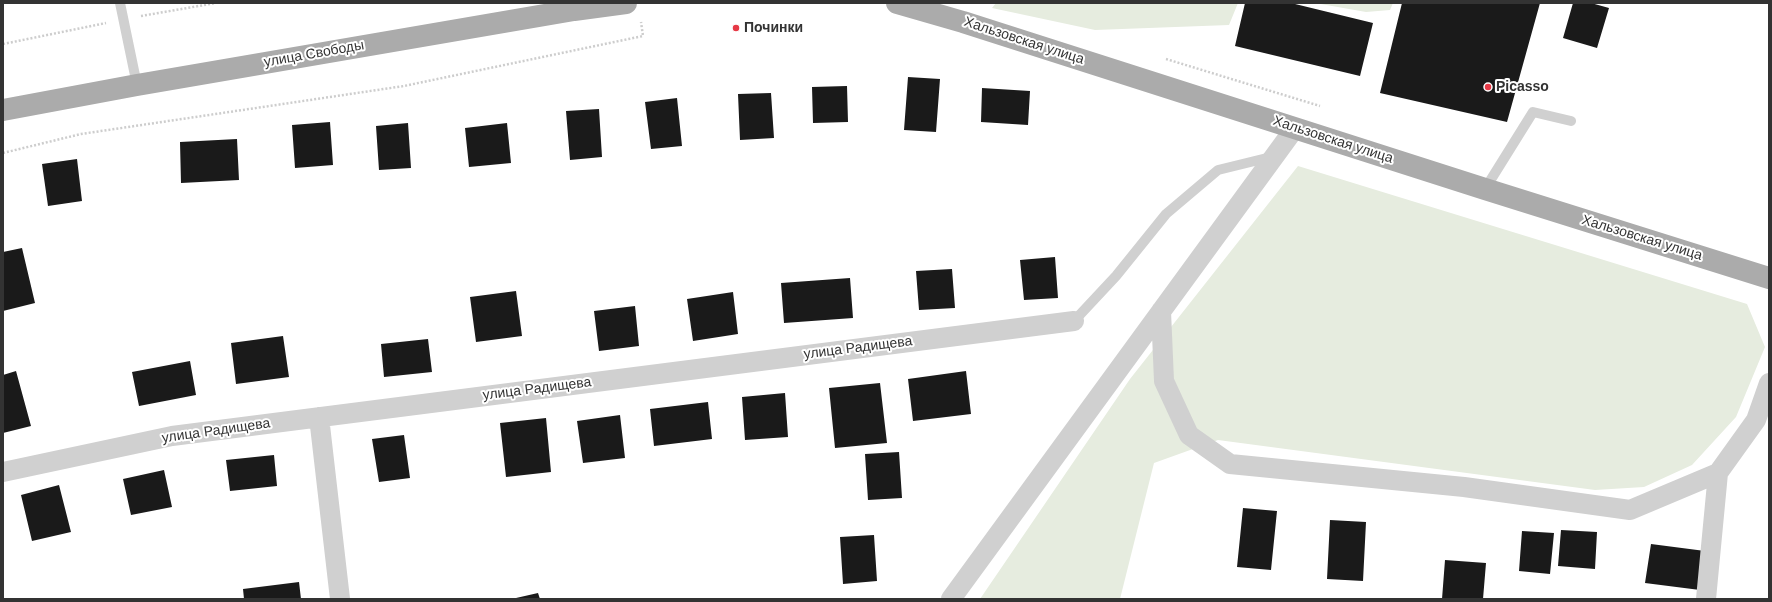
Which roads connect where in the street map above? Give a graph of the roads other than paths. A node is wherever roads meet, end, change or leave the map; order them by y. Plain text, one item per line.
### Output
1 (120, 3) edge
2 (897, 3) edge
3 (633, 10) edge
4 (137, 85) junction
5 (3, 110) edge
6 (1571, 122) dead end
7 (1295, 128) junction
8 (1273, 157) junction
9 (1485, 189) junction
10 (1769, 278) edge
11 (1161, 311) junction
12 (1074, 321) joint
13 (1769, 383) edge
14 (319, 417) junction
15 (3, 472) edge
16 (1718, 473) junction
17 (340, 599) edge
18 (951, 599) edge
19 (1706, 599) edge

1 - 4 lane
2 - 7 main road, Хальзовская улица
3 - 4 main road, улица Свободы
4 - 5 main road, улица Свободы
6 - 9 lane
7 - 8 street
7 - 9 main road, Хальзовская улица
8 - 11 street
8 - 12 lane
9 - 10 main road, Хальзовская улица
11 - 16 street
11 - 18 street
12 - 14 street, улица Радищева
13 - 16 street
14 - 15 street, улица Радищева
14 - 17 street
16 - 19 street

